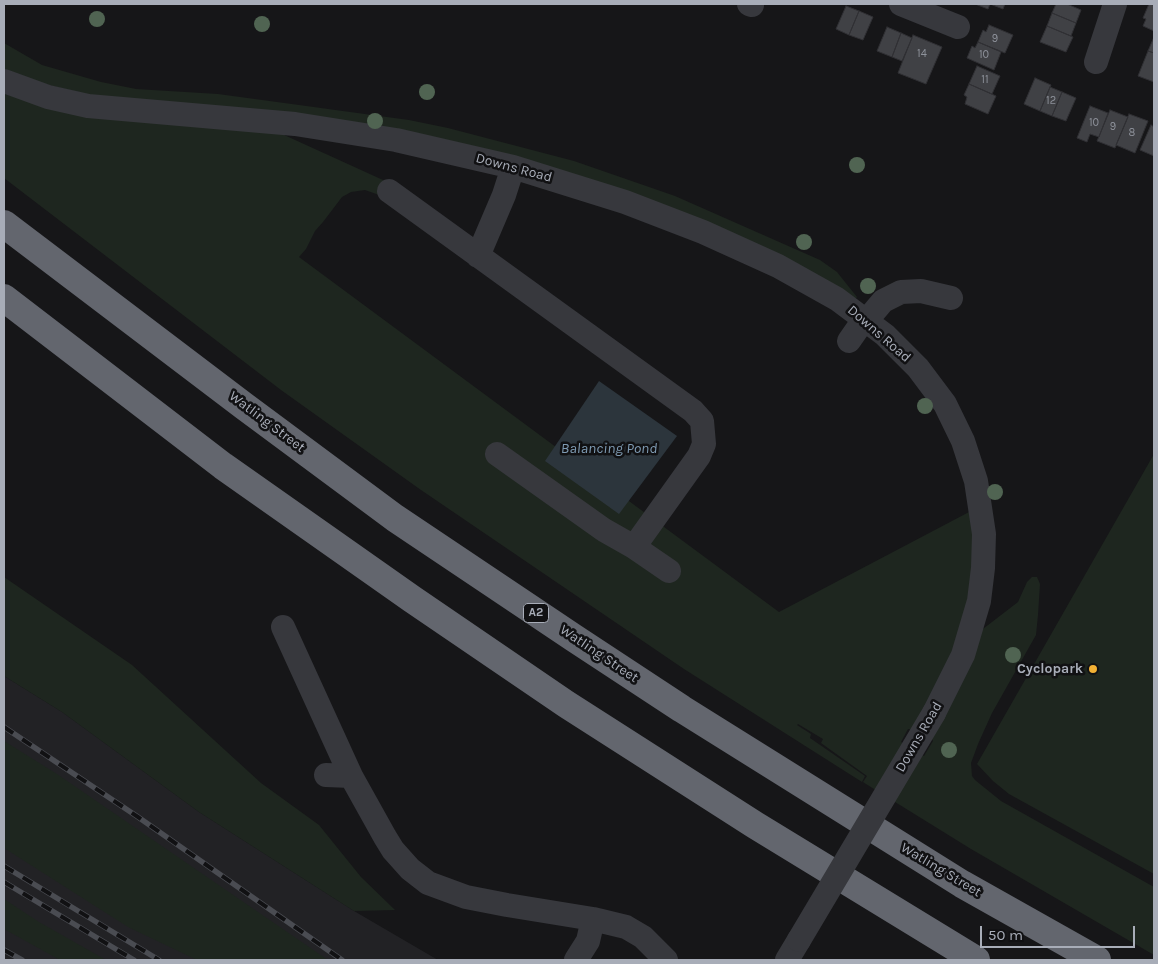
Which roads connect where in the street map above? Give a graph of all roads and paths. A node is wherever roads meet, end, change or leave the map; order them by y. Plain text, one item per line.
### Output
1 (901, 4) edge
2 (1115, 4) edge
3 (924, 8) edge
4 (958, 27) dead end
5 (1096, 62) dead end
6 (4, 81) edge
7 (513, 167) junction
8 (389, 191) dead end
9 (4, 224) edge
10 (478, 256) junction
11 (4, 298) edge
12 (951, 298) dead end
13 (866, 319) junction
14 (849, 341) dead end
15 (497, 454) dead end
16 (634, 547) junction
17 (669, 571) dead end
18 (283, 627) dead end
19 (326, 775) dead end
20 (351, 776) junction
21 (593, 919) junction
22 (576, 960) edge
23 (666, 960) edge
24 (787, 960) edge
25 (976, 960) edge
26 (1097, 960) edge

1 - 3 street
2 - 5 street
3 - 4 street
6 - 7 street, Downs Road
7 - 10 street
7 - 13 street, Downs Road
8 - 10 street
9 - 26 highway, Watling Street / A2
10 - 16 street
11 - 25 highway
12 - 13 street
13 - 14 street
13 - 24 street, Downs Road, bridge
15 - 16 street
16 - 17 street
18 - 20 street
19 - 20 street
20 - 21 street
21 - 22 street
21 - 23 street

